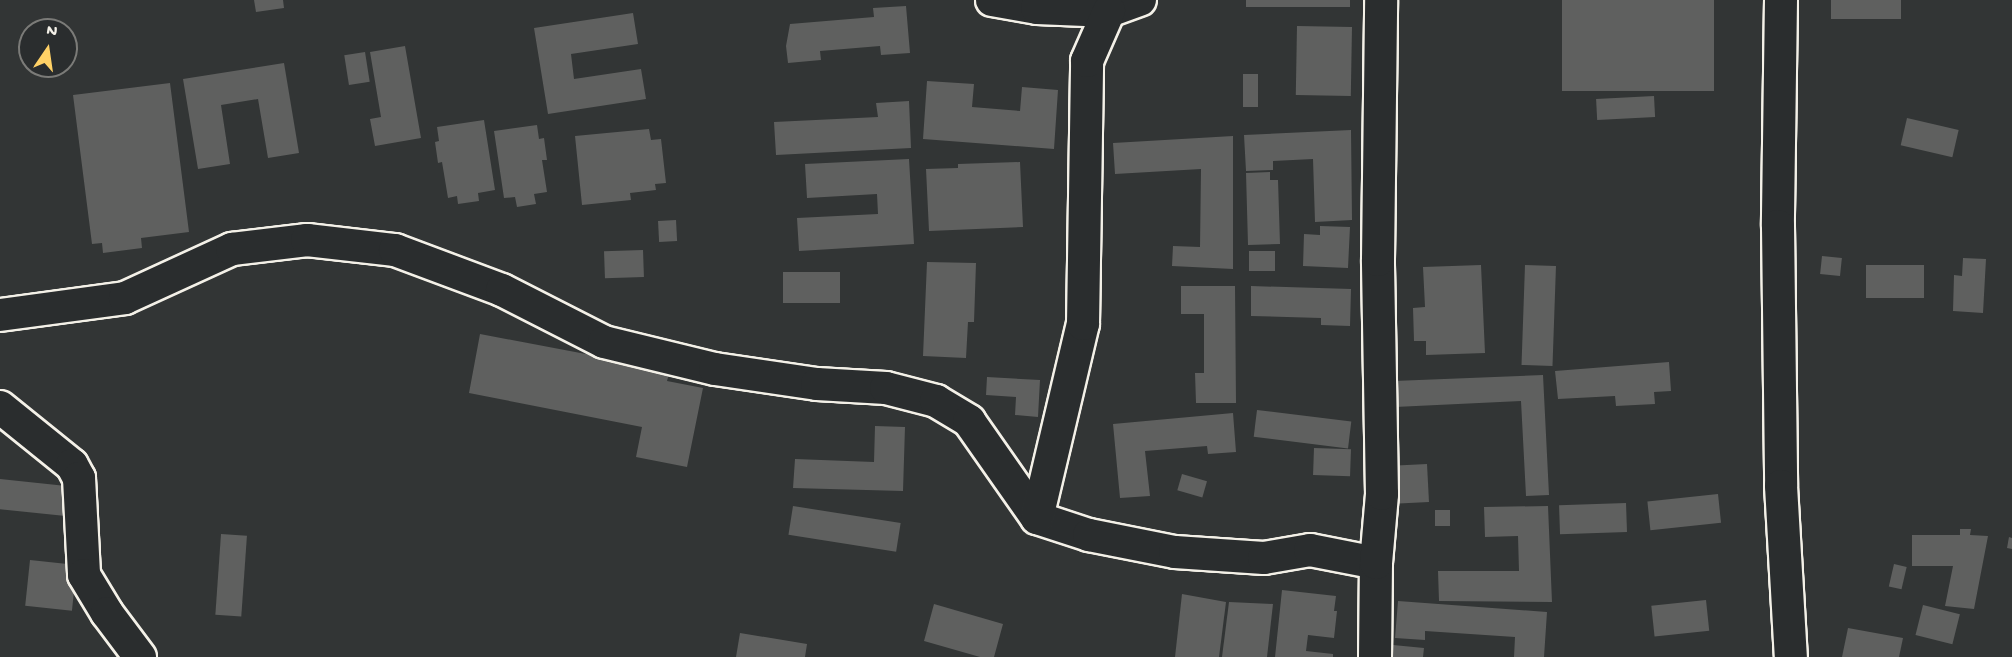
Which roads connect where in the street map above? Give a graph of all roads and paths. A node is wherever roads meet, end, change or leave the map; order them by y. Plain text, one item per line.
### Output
1 (992, 0) edge
2 (1140, 0) edge
3 (1381, 0) edge
4 (1781, 0) edge
5 (1109, 11) junction
6 (0, 315) edge
7 (0, 407) edge
8 (1037, 519) junction
9 (1376, 562) junction
10 (140, 657) edge
11 (1375, 657) edge
12 (1791, 657) edge

1 - 5 street
2 - 5 street
3 - 9 street
4 - 12 street
5 - 8 street
6 - 8 street
7 - 10 street
8 - 9 street
9 - 11 street

